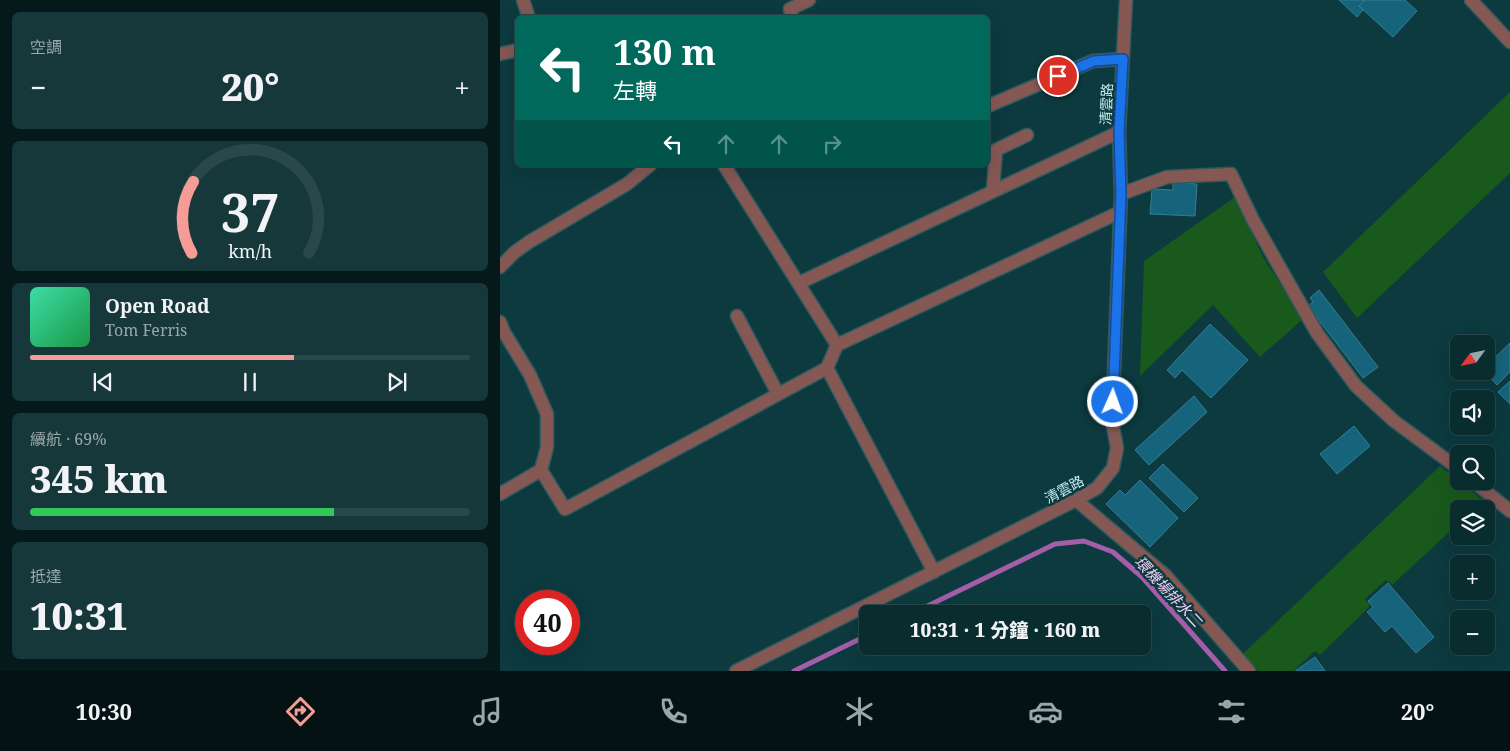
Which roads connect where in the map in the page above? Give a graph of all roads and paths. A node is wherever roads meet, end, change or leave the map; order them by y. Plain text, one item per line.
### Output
1 (523, 0) edge
2 (809, 0) edge
3 (1126, 0) edge
4 (1471, 0) edge
5 (790, 9) edge
6 (528, 15) edge
7 (1510, 42) edge
8 (515, 51) edge
9 (500, 54) edge
10 (1123, 59) junction
11 (990, 105) edge
12 (1119, 132) junction
13 (1027, 134) dead end
14 (648, 167) edge
15 (725, 167) edge
16 (993, 190) junction
17 (1121, 194) junction
18 (1120, 212) junction
19 (500, 267) edge
20 (799, 283) junction
21 (737, 316) dead end
22 (500, 322) edge
23 (837, 345) junction
24 (827, 368) junction
25 (778, 394) junction
26 (1450, 463) edge
27 (541, 470) junction
28 (1484, 490) edge
29 (500, 494) edge
30 (1076, 500) junction
31 (1510, 511) edge
32 (934, 572) junction
33 (736, 671) edge
34 (1249, 671) edge

1 - 6 street
2 - 5 street
3 - 10 street, 清雲路
4 - 7 street
8 - 9 street
10 - 11 street
10 - 12 street, 清雲路
12 - 16 street
12 - 17 street, 清雲路
13 - 16 street
14 - 19 street
15 - 20 street
16 - 20 street
17 - 18 street, 清雲路
17 - 26 street
18 - 23 street
18 - 30 street, 清雲路
20 - 23 street
21 - 25 street
22 - 27 street
23 - 24 street
24 - 25 street
24 - 32 street
25 - 27 street
27 - 29 street
28 - 31 street
30 - 32 street, 清雲路
30 - 34 street
32 - 33 street, 清雲路

